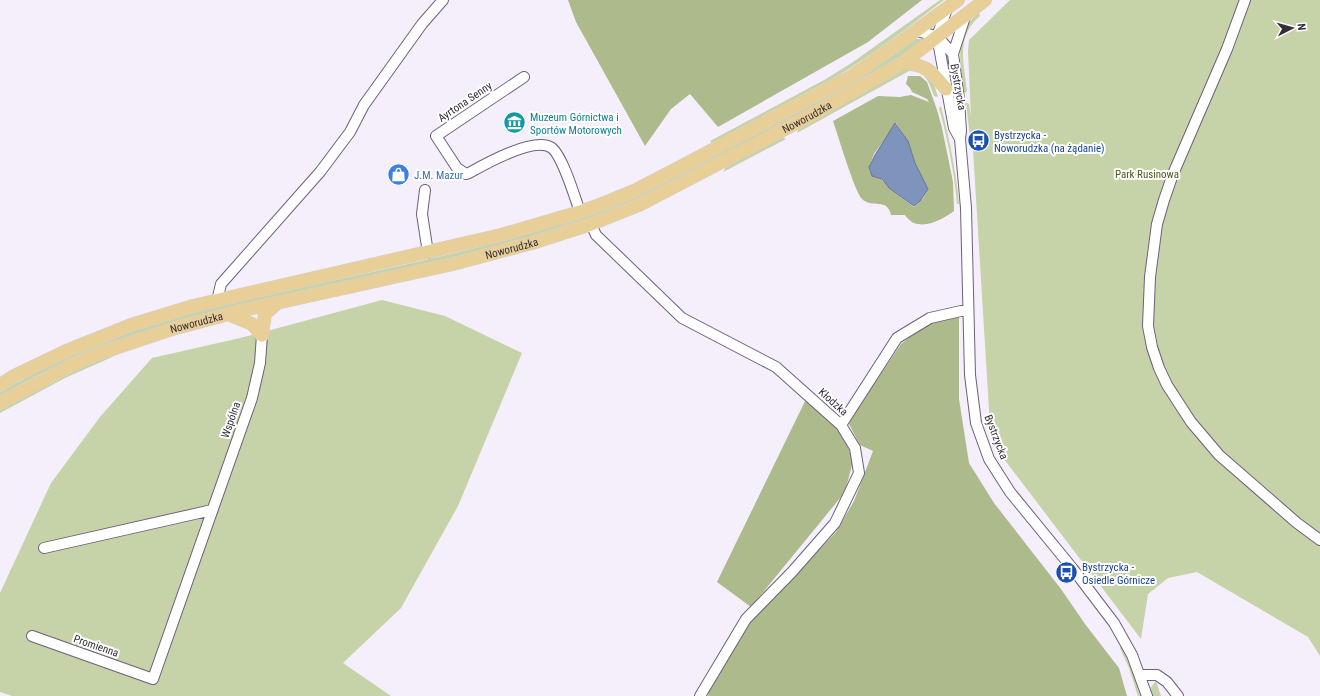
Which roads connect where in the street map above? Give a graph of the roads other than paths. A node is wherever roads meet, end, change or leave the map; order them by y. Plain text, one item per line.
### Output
1 (443, 0) edge
2 (958, 0) edge
3 (985, 0) edge
4 (1245, 0) edge
5 (947, 9) junction
6 (964, 17) junction
7 (916, 31) junction
8 (937, 36) junction
9 (953, 54) junction
10 (904, 62) junction
11 (524, 77) dead end
12 (946, 89) junction
13 (960, 139) junction
14 (425, 190) dead end
15 (580, 212) junction
16 (591, 224) junction
17 (428, 253) junction
18 (217, 301) junction
19 (276, 304) junction
20 (968, 311) junction
21 (228, 314) junction
22 (262, 335) junction
23 (0, 385) edge
24 (0, 403) edge
25 (841, 425) junction
26 (212, 510) junction
27 (1320, 540) edge
28 (44, 548) dead end
29 (32, 636) dead end
30 (1140, 676) junction
31 (153, 679) joint
32 (700, 696) edge
33 (1147, 696) edge
34 (1178, 696) edge

1 - 18 street
2 - 5 main road, Noworudzka
3 - 6 main road, Noworudzka
4 - 27 street
5 - 7 main road, Noworudzka
5 - 8 street, Bystrzycka
6 - 8 main road, Noworudzka
6 - 9 street, Bystrzycka
7 - 8 street
7 - 15 main road, Noworudzka
8 - 9 street, Bystrzycka
8 - 10 main road, Noworudzka
8 - 12 street, Bystrzycka
9 - 13 street, Bystrzycka
10 - 12 main road
10 - 16 main road, Noworudzka
11 - 15 street, Ayrtona Senny
12 - 13 street, Bystrzycka
13 - 20 street, Bystrzycka
14 - 17 street
15 - 17 main road, Noworudzka
16 - 19 main road, Noworudzka
16 - 25 street, Kłodzka
17 - 18 main road, Noworudzka
18 - 23 main road, Noworudzka
19 - 21 main road, Noworudzka
19 - 22 main road
20 - 25 street
20 - 30 street, Bystrzycka
21 - 22 main road
21 - 24 main road, Noworudzka
22 - 26 street, Wspólna
25 - 32 street, Kłodzka
26 - 28 street
26 - 31 street, Wspólna
29 - 31 street, Promienna
30 - 33 street, Bystrzycka
30 - 34 street

